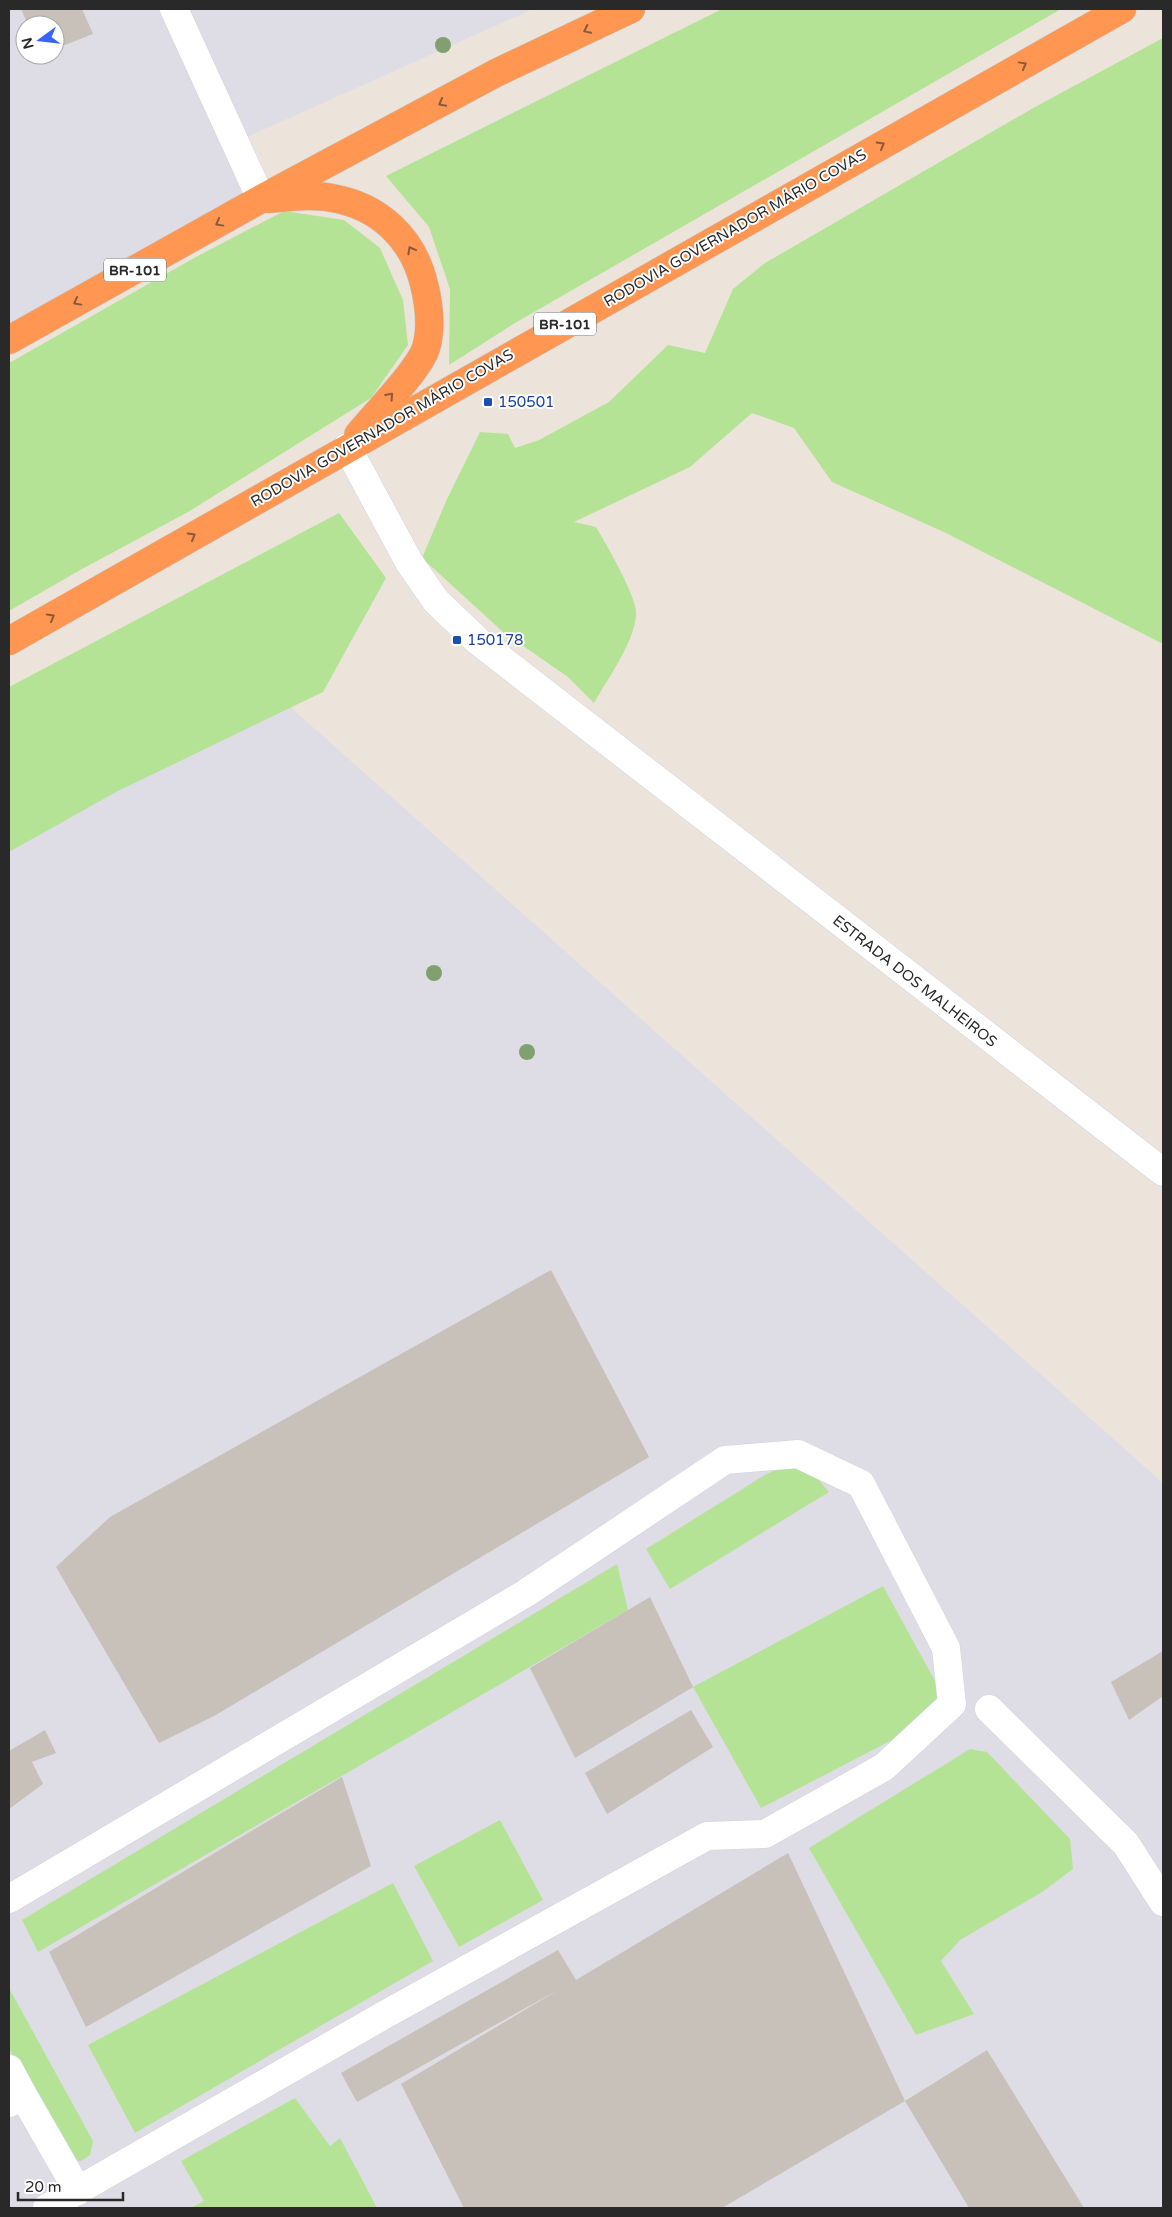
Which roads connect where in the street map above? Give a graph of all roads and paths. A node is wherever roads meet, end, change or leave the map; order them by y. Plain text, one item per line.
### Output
1 (174, 9) edge
2 (631, 9) edge
3 (1122, 9) edge
4 (261, 199) junction
5 (9, 340) edge
6 (348, 447) junction
7 (9, 641) edge
8 (1163, 1172) edge
9 (989, 1709) dead end
10 (9, 1899) edge
11 (1163, 1902) edge
12 (9, 2069) edge
13 (16, 2099) edge
14 (78, 2191) junction
15 (47, 2208) edge

1 - 4 street
2 -> 4 highway, BR-101
6 -> 3 highway, RODOVIA GOVERNADOR MÁRIO COVAS / BR-101
4 -> 5 highway, BR-101
6 -> 4 highway
7 -> 6 highway, RODOVIA GOVERNADOR MÁRIO COVAS / BR-101
6 - 8 street, ESTRADA DOS MALHEIROS
9 - 11 street
10 - 14 street
12 - 13 street
13 - 14 street
14 - 15 street

